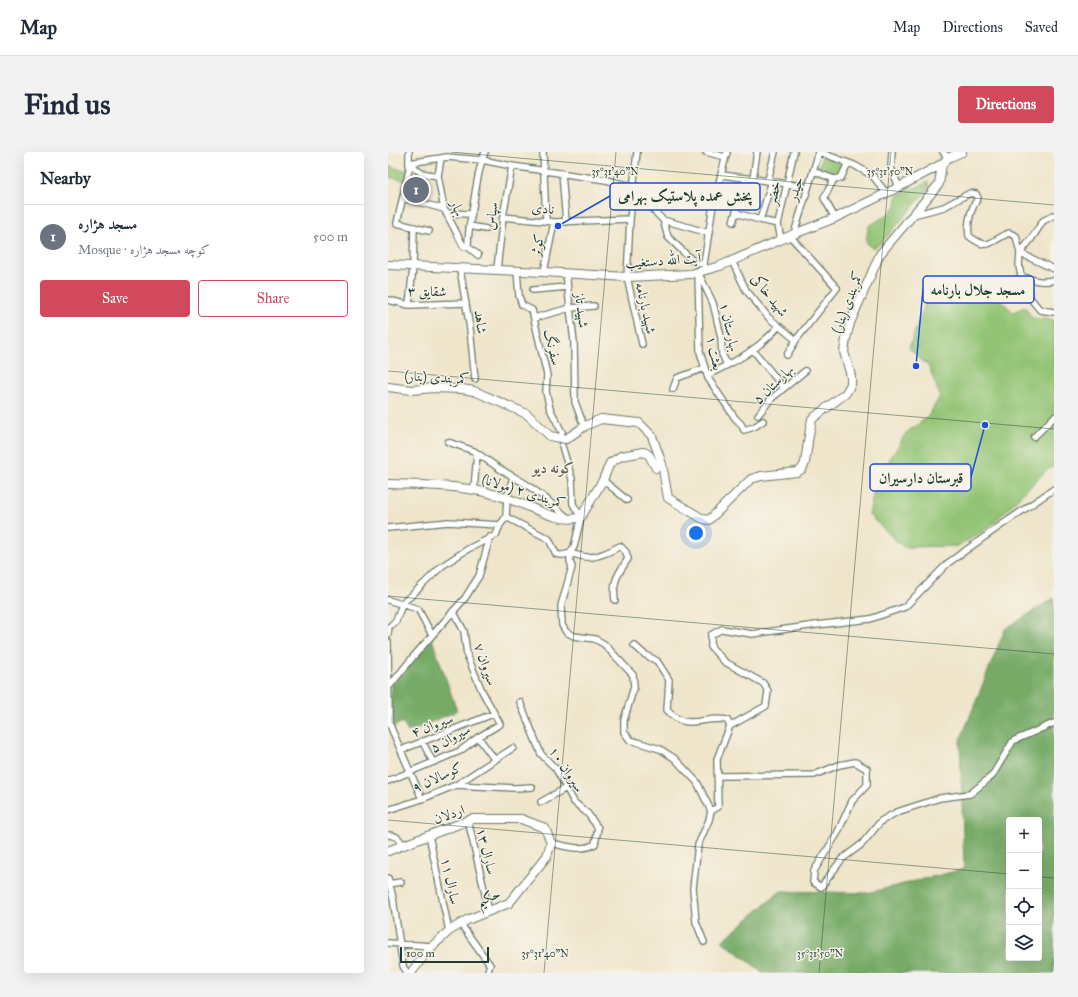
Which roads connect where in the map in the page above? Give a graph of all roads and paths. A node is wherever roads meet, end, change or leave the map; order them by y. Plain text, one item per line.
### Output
1 (409, 152) edge
2 (485, 152) edge
3 (543, 152) edge
4 (637, 152) edge
5 (706, 152) edge
6 (755, 152) edge
7 (775, 152) edge
8 (794, 152) edge
9 (819, 152) edge
10 (892, 152) edge
11 (962, 152) edge
12 (726, 154) edge
13 (834, 155) edge
14 (441, 158) junction
15 (945, 158) edge
16 (482, 160) junction
17 (410, 163) junction
18 (848, 163) junction
19 (512, 166) junction
20 (544, 170) junction
21 (813, 171) junction
22 (562, 173) junction
23 (721, 175) junction
24 (438, 176) junction
25 (746, 178) junction
26 (753, 179) junction
27 (834, 179) junction
28 (770, 181) junction
29 (788, 183) junction
30 (633, 187) junction
31 (899, 187) junction
32 (807, 188) junction
33 (886, 194) junction
34 (403, 198) junction
35 (713, 205) junction
36 (445, 211) junction
37 (736, 213) junction
38 (471, 214) junction
39 (913, 215) junction
40 (1054, 215) edge
41 (503, 217) junction
42 (835, 218) junction
43 (630, 219) junction
44 (663, 220) junction
45 (760, 220) junction
46 (546, 221) junction
47 (554, 222) junction
48 (566, 222) junction
49 (733, 222) dead end
50 (778, 224) junction
51 (470, 226) junction
52 (414, 227) junction
53 (486, 229) dead end
54 (429, 231) dead end
55 (709, 232) junction
56 (792, 235) junction
57 (781, 240) junction
58 (468, 247) junction
59 (1020, 253) junction
60 (478, 255) dead end
61 (732, 261) junction
62 (388, 265) edge
63 (413, 267) junction
64 (460, 269) junction
65 (497, 269) junction
66 (702, 269) junction
67 (1054, 269) edge
68 (517, 271) junction
69 (544, 272) junction
70 (566, 273) junction
71 (1021, 276) junction
72 (627, 277) junction
73 (1054, 280) edge
74 (567, 287) junction
75 (533, 290) dead end
76 (388, 300) edge
77 (466, 303) junction
78 (409, 305) junction
79 (594, 306) dead end
80 (570, 308) junction
81 (1054, 312) edge
82 (534, 318) junction
83 (779, 326) junction
84 (796, 340) junction
85 (642, 344) dead end
86 (753, 350) junction
87 (787, 355) dead end
88 (728, 365) junction
89 (705, 368) junction
90 (804, 371) dead end
91 (707, 375) junction
92 (475, 379) dead end
93 (388, 387) edge
94 (784, 388) junction
95 (673, 389) dead end
96 (758, 416) dead end
97 (1054, 417) edge
98 (582, 421) dead end
99 (763, 421) dead end
100 (562, 432) dead end
101 (1034, 437) dead end
102 (448, 442) dead end
103 (562, 446) dead end
104 (478, 454) junction
105 (659, 466) junction
106 (514, 477) junction
107 (603, 480) junction
108 (388, 484) edge
109 (1054, 489) edge
110 (474, 490) junction
111 (507, 498) junction
112 (627, 500) dead end
113 (506, 517) junction
114 (581, 517) junction
115 (568, 518) junction
116 (500, 525) junction
117 (388, 528) edge
118 (490, 537) junction
119 (570, 553) junction
120 (388, 600) edge
121 (615, 600) dead end
122 (402, 604) junction
123 (453, 611) junction
124 (388, 634) edge
125 (432, 634) junction
126 (388, 642) edge
127 (634, 645) dead end
128 (388, 688) edge
129 (520, 702) dead end
130 (493, 714) junction
131 (1054, 723) edge
132 (388, 724) edge
133 (500, 724) joint
134 (730, 726) junction
135 (478, 737) junction
136 (422, 741) junction
137 (513, 748) dead end
138 (401, 750) junction
139 (495, 760) junction
140 (433, 762) junction
141 (410, 771) junction
142 (718, 776) junction
143 (388, 781) edge
144 (456, 785) junction
145 (532, 787) dead end
146 (566, 788) junction
147 (422, 799) junction
148 (541, 802) dead end
149 (388, 810) edge
150 (711, 811) junction
151 (468, 820) junction
152 (388, 835) edge
153 (429, 835) junction
154 (551, 843) junction
155 (403, 845) junction
156 (388, 850) edge
157 (388, 882) edge
158 (401, 882) dead end
159 (489, 911) junction
160 (460, 923) junction
161 (449, 931) junction
162 (704, 942) dead end
163 (388, 943) edge
164 (399, 944) junction
165 (432, 946) junction
166 (407, 973) edge
167 (411, 973) edge
168 (487, 973) edge

1 - 17 street
2 - 16 street
3 - 20 street
4 - 30 street, شهید بارنامه
5 - 12 street
6 - 26 street
7 - 28 street
8 - 29 street, خضر
9 - 13 street
9 - 21 street, حیدر
10 - 31 street
11 - 15 street, آیت الله دستغیب
12 - 23 street, بعثت ۱
13 - 18 street
14 - 16 street
14 - 17 street
14 - 24 street, بهار
15 - 31 street, آیت الله دستغیب
15 - 39 street, کمربندی (بنار)
16 - 19 street
16 - 38 street
17 - 24 street
17 - 34 street
18 - 27 street
18 - 33 street
19 - 20 street
19 - 41 street, سپاس
20 - 22 street
20 - 46 street
21 - 27 street
21 - 32 street, حیدر
22 - 30 street
22 - 48 street
23 - 25 street
23 - 35 street, بعثت ۱
24 - 36 street, بهار
25 - 26 street
25 - 37 street
26 - 28 street
27 - 42 street
28 - 29 street
28 - 45 street
29 - 32 street
29 - 50 street, خضر
30 - 35 street
30 - 43 street, شهید بارنامه
30 - 44 street
31 - 33 street, آیت الله دستغیب
32 - 56 street, حیدر
33 - 42 street, آیت الله دستغیب
34 - 36 street
34 - 52 street
35 - 55 street, بعثت ۱
36 - 38 street
36 - 58 street, بهار
37 - 45 street
37 - 49 street
38 - 51 street
39 - 59 street
39 - 105 street, کمربندی (بنار)
40 - 59 street
41 - 46 street, نادی
41 - 65 street, سپاس
42 - 56 street, آیت الله دستغیب
43 - 48 street, نادی
43 - 72 street, شهید بارنامه
44 - 55 street
44 - 66 street
45 - 50 street
46 - 47 street, نادی
47 - 48 street, نادی
47 - 69 street, کوثر
50 - 57 street, خضر
51 - 53 street
51 - 58 street
52 - 54 street
52 - 63 street
55 - 66 street, بعثت ۱
56 - 57 street, آیت الله دستغیب
56 - 84 street
57 - 61 street, آیت الله دستغیب
58 - 60 street, بهار
59 - 67 street
59 - 71 street
61 - 66 street, آیت الله دستغیب
61 - 83 street, شهید خاکی
62 - 63 street, آیت الله دستغیب
63 - 64 street, آیت الله دستغیب
63 - 78 street
64 - 65 street, آیت الله دستغیب
64 - 77 street, شاهد
65 - 68 street, آیت الله دستغیب
66 - 72 street, آیت الله دستغیب
66 - 88 street, بهارستان ۱
66 - 89 street, بعثت ۱
68 - 69 street, آیت الله دستغیب
68 - 82 street, سفرنگ
69 - 70 street, آیت الله دستغیب
70 - 72 street, آیت الله دستغیب
70 - 74 street, شهید تاز
71 - 73 street
71 - 81 street
72 - 85 street, شهید بارنامه
74 - 75 street
74 - 80 street, شهید تاز
76 - 78 street, شقایق ۳
77 - 78 street, شقایق ۳
77 - 92 street, شاهد
79 - 80 street
80 - 82 street
80 - 98 street, شهید تاز
82 - 100 street, سفرنگ
83 - 84 street, شهید خاکی
83 - 86 street
84 - 87 street
86 - 88 street
86 - 94 street
88 - 91 street
89 - 91 street, بعثت ۱
89 - 95 street
90 - 94 street, بهارستان ۵
91 - 99 street, بعثت ۱
93 - 105 street, کمربندی (بنار)
94 - 96 street, بهارستان ۵
97 - 101 street
102 - 104 street
103 - 114 street
104 - 106 street
104 - 110 street
105 - 107 street, کمربندی ۲ (مولانا)
106 - 111 street
106 - 115 street
107 - 112 street
107 - 114 street, کمربندی ۲ (مولانا)
108 - 110 street, کمربندی ۲ (مولانا)
109 - 134 street
110 - 111 street, کمربندی ۲ (مولانا)
111 - 113 street
111 - 115 street, کمربندی ۲ (مولانا)
113 - 116 street
113 - 119 street
114 - 115 street, کمربندی ۲ (مولانا)
114 - 119 street
116 - 117 street
116 - 118 street
118 - 122 street
118 - 123 street
119 - 121 street
119 - 150 street
120 - 122 street
122 - 124 street
122 - 125 street
123 - 125 street
123 - 130 street, سیروان ۷
125 - 128 street
126 - 128 street
127 - 134 street
128 - 132 street
129 - 146 street, سیروان ۱۰
130 - 133 street, سیروان ۷
130 - 136 street, سیروان ۴
131 - 142 street
132 - 138 street
133 - 135 street, سیروان ۵
134 - 142 street
135 - 139 street
135 - 140 street, سیروان ۵
136 - 138 street, سیروان ۴
136 - 140 street
137 - 139 street, کوسالان ۹
138 - 141 street
139 - 144 street, کوسالان ۹
140 - 141 street, سیروان ۵
141 - 143 street, سیروان ۵
141 - 147 street
142 - 150 street
144 - 145 street
144 - 147 street, کوسالان ۹
146 - 148 street
146 - 154 street, سیروان ۱۰
147 - 149 street, کوسالان ۹
150 - 162 street
151 - 153 street, اردلان
151 - 154 street, اردلان
151 - 159 street, سارال ۱۳
152 - 155 street
153 - 155 street, اردلان
153 - 161 street, سارال ۱۱
154 - 159 street, حکیم
155 - 156 street, اردلان
157 - 158 street
157 - 164 street
159 - 160 street, حکیم
160 - 161 street, حکیم
160 - 168 street
161 - 165 street, حکیم
163 - 164 street
164 - 165 street
164 - 166 street
165 - 167 street, حکیم

